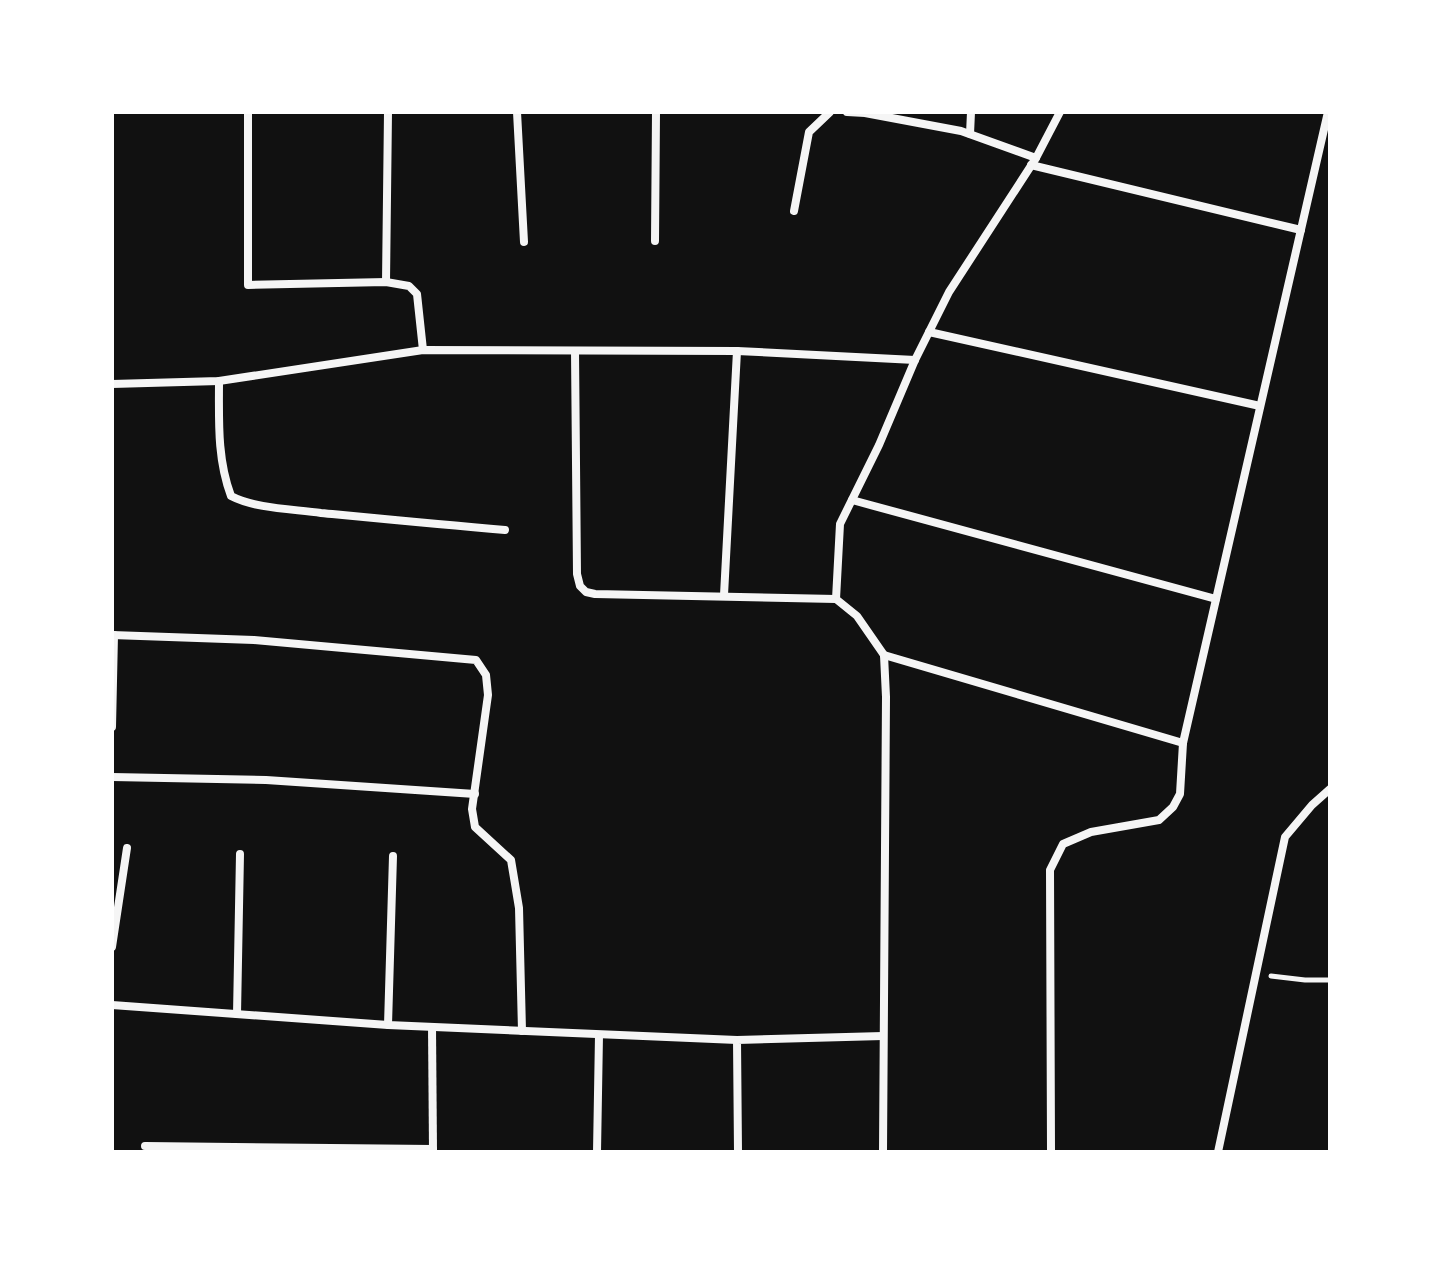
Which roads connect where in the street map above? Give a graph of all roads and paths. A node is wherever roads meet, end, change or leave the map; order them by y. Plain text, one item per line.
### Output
1 (248, 112) edge
2 (388, 112) edge
3 (517, 112) edge
4 (656, 112) edge
5 (830, 112) edge
6 (847, 112) edge
7 (971, 112) edge
8 (1060, 112) edge
9 (1328, 112) edge
10 (970, 134) junction
11 (1033, 161) junction
12 (794, 211) dead end
13 (1301, 230) junction
14 (655, 241) dead end
15 (524, 242) dead end
16 (386, 282) junction
17 (929, 332) junction
18 (423, 350) junction
19 (575, 351) junction
20 (737, 351) junction
21 (915, 360) junction
22 (219, 381) junction
23 (112, 384) edge
24 (1260, 406) junction
25 (852, 500) junction
26 (505, 530) dead end
27 (724, 595) junction
28 (836, 599) junction
29 (1216, 599) junction
30 (113, 635) edge
31 (884, 655) junction
32 (112, 727) edge
33 (1183, 743) junction
34 (112, 777) edge
35 (1330, 789) edge
36 (475, 794) junction
37 (127, 848) dead end
38 (240, 854) dead end
39 (393, 856) dead end
40 (112, 947) edge
41 (1256, 973) junction
42 (1330, 980) edge
43 (112, 1005) edge
44 (237, 1014) junction
45 (388, 1025) junction
46 (432, 1027) junction
47 (522, 1031) junction
48 (599, 1035) junction
49 (883, 1036) junction
50 (737, 1040) junction
51 (145, 1146) dead end
52 (273, 1150) edge
53 (433, 1150) edge
54 (597, 1152) edge
55 (738, 1152) edge
56 (883, 1152) edge
57 (1051, 1152) edge
58 (1218, 1152) edge

1 - 16 street
2 - 16 street
3 - 15 street
4 - 14 street
5 - 12 street
6 - 10 street
7 - 10 street
8 - 11 street
9 - 13 street
10 - 11 street
11 - 13 street
11 - 17 street
13 - 24 street
16 - 18 street
17 - 21 street
17 - 24 street
18 - 19 street
18 - 22 street
19 - 20 street
19 - 27 street
20 - 21 street
20 - 27 street
21 - 25 street
22 - 23 street
22 - 26 street
24 - 29 street
25 - 28 street
25 - 29 street
27 - 28 street
28 - 31 street
29 - 33 street
30 - 32 street
30 - 36 street
31 - 33 street
31 - 49 street
33 - 57 street
34 - 36 street
35 - 41 street
36 - 47 street
37 - 40 street
38 - 44 street
39 - 45 street
41 - 42 path
41 - 58 street
43 - 44 street
44 - 45 street
45 - 46 street
46 - 47 street
46 - 53 street
47 - 48 street
48 - 50 street
48 - 54 street
49 - 50 street
49 - 56 street
50 - 55 street
51 - 52 street
52 - 53 street

